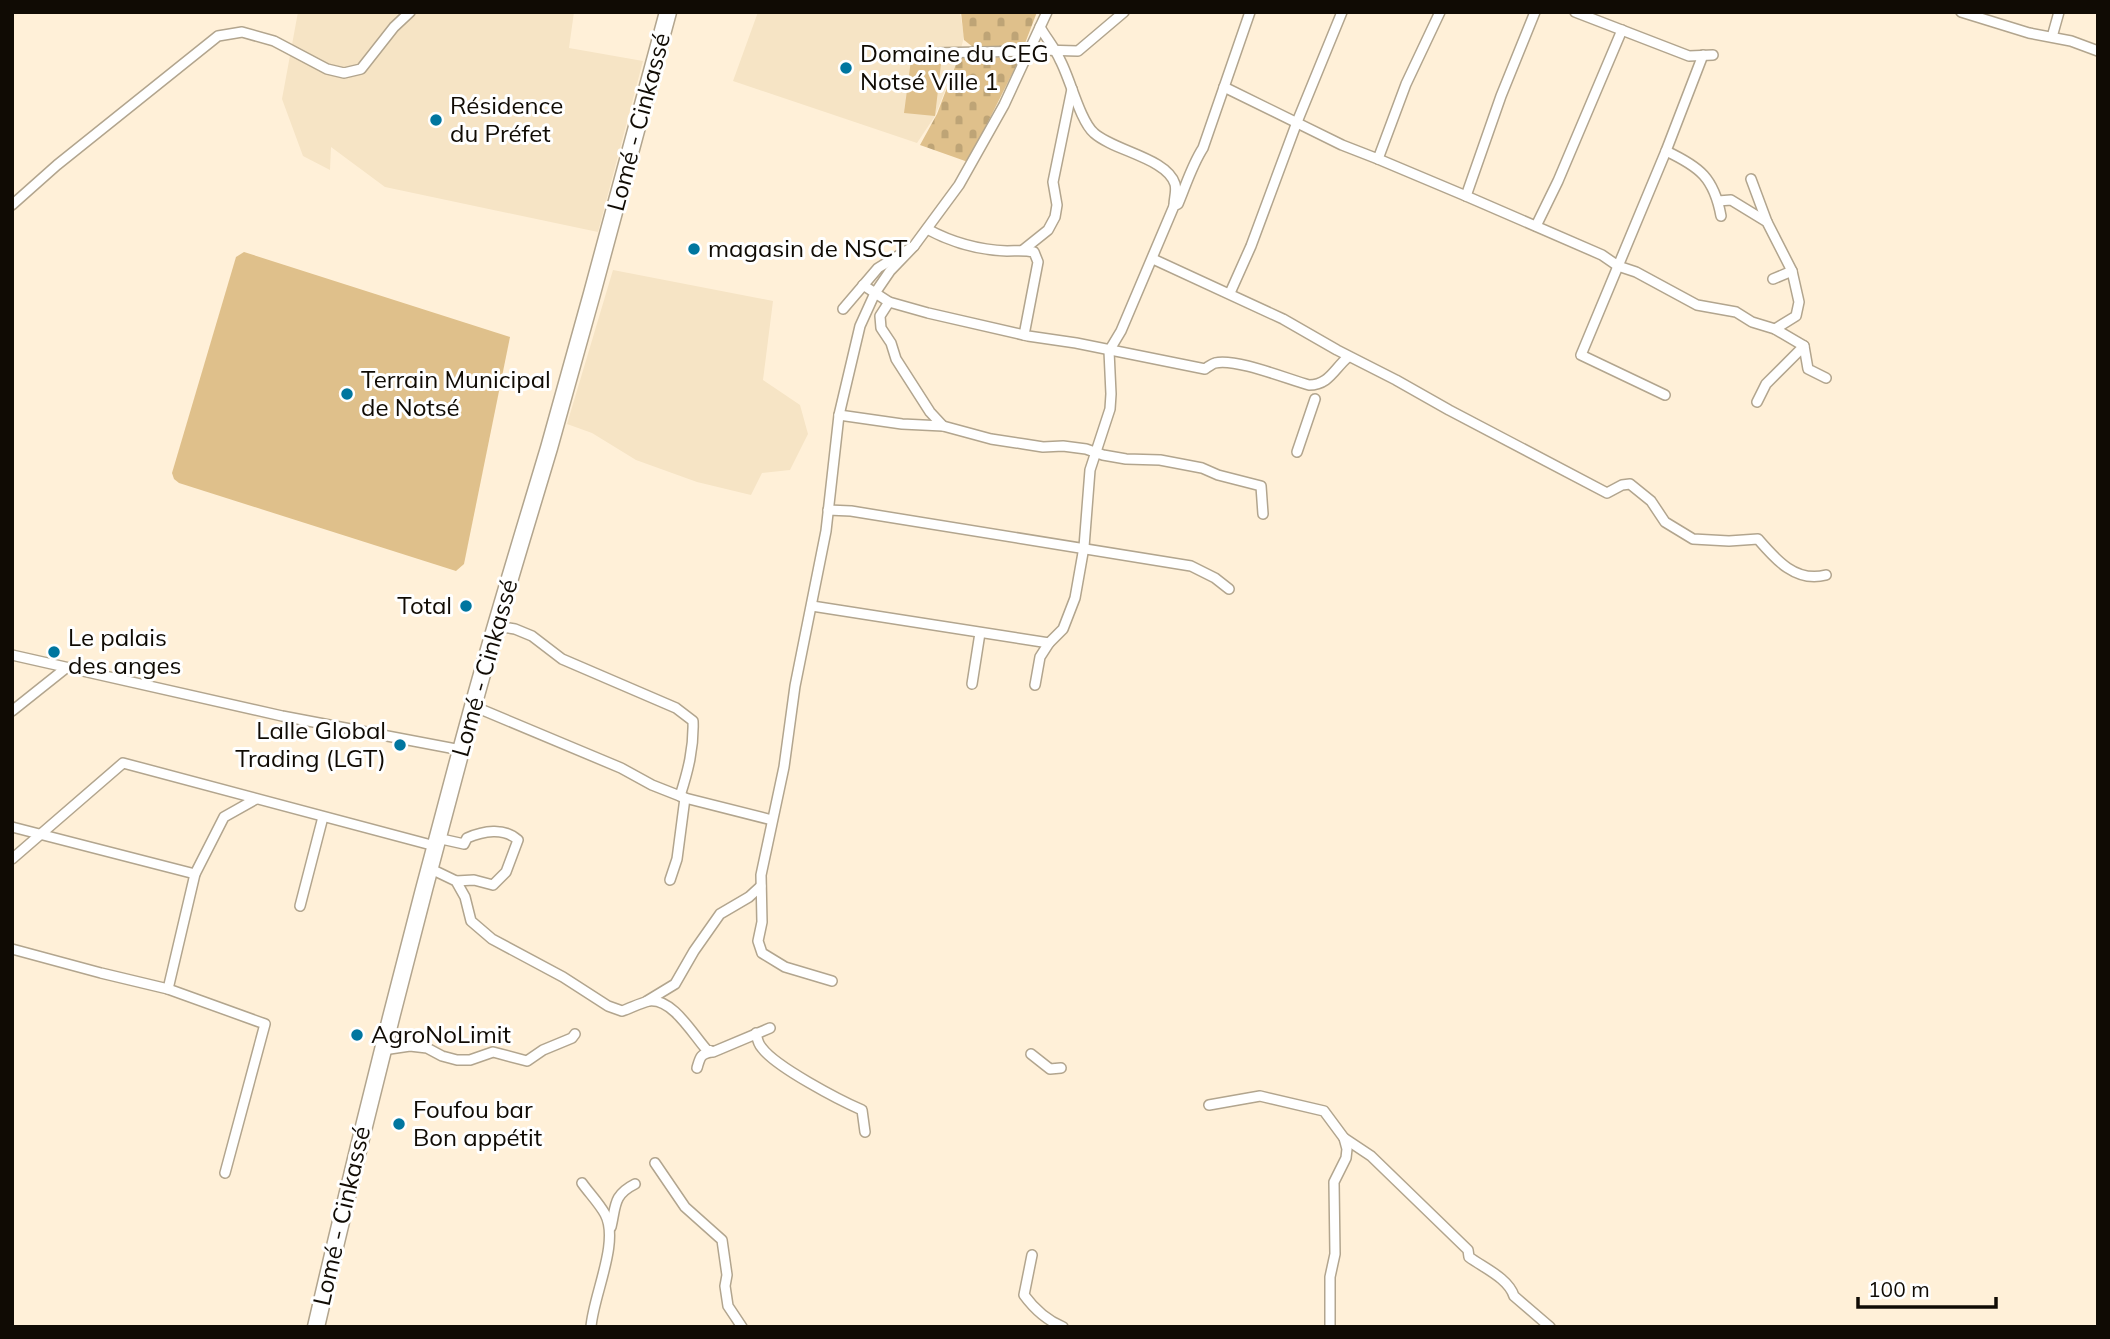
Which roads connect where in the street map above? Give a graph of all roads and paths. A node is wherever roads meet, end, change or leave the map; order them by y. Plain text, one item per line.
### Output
1 (410, 12) edge
2 (668, 12) edge
3 (1047, 12) edge
4 (1124, 12) edge
5 (1250, 12) edge
6 (1342, 12) edge
7 (1440, 12) edge
8 (1535, 12) edge
9 (1575, 12) edge
10 (1961, 12) edge
11 (2059, 12) edge
12 (1040, 27) junction
13 (1622, 30) junction
14 (2052, 37) junction
15 (1055, 50) junction
16 (1028, 51) junction
17 (2098, 51) edge
18 (933, 53) dead end
19 (1703, 55) junction
20 (1713, 55) dead end
21 (1072, 87) junction
22 (1224, 87) junction
23 (1297, 122) junction
24 (1666, 151) junction
25 (1378, 159) junction
26 (1751, 179) dead end
27 (1466, 196) junction
28 (1718, 201) junction
29 (12, 205) edge
30 (1174, 206) junction
31 (1721, 216) dead end
32 (1767, 222) junction
33 (1536, 226) junction
34 (927, 229) junction
35 (914, 246) junction
36 (1023, 250) junction
37 (1153, 259) junction
38 (1618, 266) junction
39 (1792, 271) junction
40 (1773, 279) dead end
41 (863, 285) junction
42 (875, 293) junction
43 (1230, 293) junction
44 (889, 302) junction
45 (843, 309) dead end
46 (1775, 329) junction
47 (1024, 335) junction
48 (1804, 346) junction
49 (1109, 351) junction
50 (1348, 356) junction
51 (1826, 378) dead end
52 (1665, 395) dead end
53 (1315, 399) dead end
54 (1757, 402) dead end
55 (839, 415) junction
56 (943, 426) junction
57 (1096, 452) junction
58 (1297, 452) dead end
59 (828, 510) junction
60 (1263, 514) dead end
61 (1084, 547) junction
62 (1826, 575) dead end
63 (1229, 589) dead end
64 (812, 606) junction
65 (496, 626) junction
66 (980, 633) junction
67 (1049, 643) junction
68 (12, 655) edge
69 (66, 668) junction
70 (972, 684) dead end
71 (1035, 685) dead end
72 (473, 706) junction
73 (12, 711) edge
74 (461, 750) junction
75 (682, 797) junction
76 (256, 799) junction
77 (323, 817) junction
78 (772, 820) junction
79 (12, 827) edge
80 (40, 834) junction
81 (436, 842) junction
82 (12, 859) edge
83 (429, 868) junction
84 (195, 874) junction
85 (670, 880) dead end
86 (456, 881) junction
87 (761, 886) junction
88 (300, 906) dead end
89 (12, 949) edge
90 (832, 981) dead end
91 (168, 989) junction
92 (647, 1001) junction
93 (770, 1028) dead end
94 (756, 1033) junction
95 (575, 1034) dead end
96 (698, 1040) junction
97 (383, 1050) junction
98 (713, 1052) junction
99 (1031, 1054) dead end
100 (700, 1056) junction
101 (696, 1068) dead end
102 (1061, 1068) dead end
103 (1209, 1105) dead end
104 (865, 1132) dead end
105 (1344, 1139) junction
106 (655, 1163) dead end
107 (225, 1173) dead end
108 (582, 1182) dead end
109 (635, 1184) dead end
110 (609, 1236) junction
111 (1031, 1255) dead end
112 (316, 1327) edge
113 (591, 1327) edge
114 (742, 1327) edge
115 (1063, 1327) edge
116 (1330, 1327) edge
117 (1550, 1327) edge

1 - 29 street
2 - 65 highway, Lomé - Cinkassé
3 - 12 street
4 - 15 street
5 - 22 street
6 - 23 street
7 - 25 street
8 - 27 street
9 - 13 street
10 - 14 street
11 - 14 street
12 - 15 street
12 - 16 street
13 - 19 street
13 - 33 street
14 - 17 street
15 - 16 street
15 - 21 street
16 - 18 street
16 - 34 street
19 - 20 street
19 - 24 street
21 - 30 street
21 - 36 street
22 - 23 street
22 - 30 street
23 - 25 street
23 - 43 street
24 - 28 street
24 - 38 street
25 - 27 street
26 - 32 street
27 - 33 street
28 - 31 street
28 - 32 street
30 - 37 street
32 - 39 street
33 - 38 street
34 - 35 street
34 - 36 street
35 - 41 street
35 - 42 street
36 - 47 street
37 - 43 street
37 - 49 street
38 - 46 street
38 - 52 street
39 - 40 street
39 - 46 street
41 - 42 street
41 - 45 street
42 - 44 street
42 - 55 street
43 - 50 street
44 - 47 street
44 - 56 street
46 - 48 street
47 - 49 street
48 - 51 street
48 - 54 street
49 - 50 street
49 - 57 street
50 - 62 street
53 - 58 street
55 - 56 street
55 - 59 street
56 - 57 street
57 - 60 street
57 - 61 street
59 - 61 street
59 - 64 street
61 - 63 street
61 - 67 street
64 - 66 street
64 - 78 street
65 - 72 highway, Lomé - Cinkassé
65 - 75 street
66 - 67 street
66 - 70 street
67 - 71 street
68 - 69 street
69 - 73 street
69 - 74 street
72 - 74 highway, Lomé - Cinkassé
72 - 75 street
74 - 81 highway, Lomé - Cinkassé
75 - 78 street
75 - 85 street
76 - 77 street
76 - 80 street
76 - 84 street
77 - 81 street
77 - 88 street
78 - 87 street
79 - 80 street
80 - 82 street
80 - 84 street
81 - 83 highway, Lomé - Cinkassé
81 - 86 street
83 - 86 street
83 - 97 highway, Lomé - Cinkassé
84 - 91 street
86 - 92 street
87 - 90 street
87 - 92 street
89 - 91 street
91 - 107 street
92 - 96 street
93 - 94 street
94 - 98 street
94 - 104 street
95 - 97 street
96 - 98 street
96 - 100 street
97 - 112 highway, Lomé - Cinkassé
98 - 100 street
99 - 102 street
100 - 101 street
103 - 105 street
105 - 116 street
105 - 117 street
106 - 114 street
108 - 110 street
109 - 110 street
110 - 113 street
111 - 115 street

